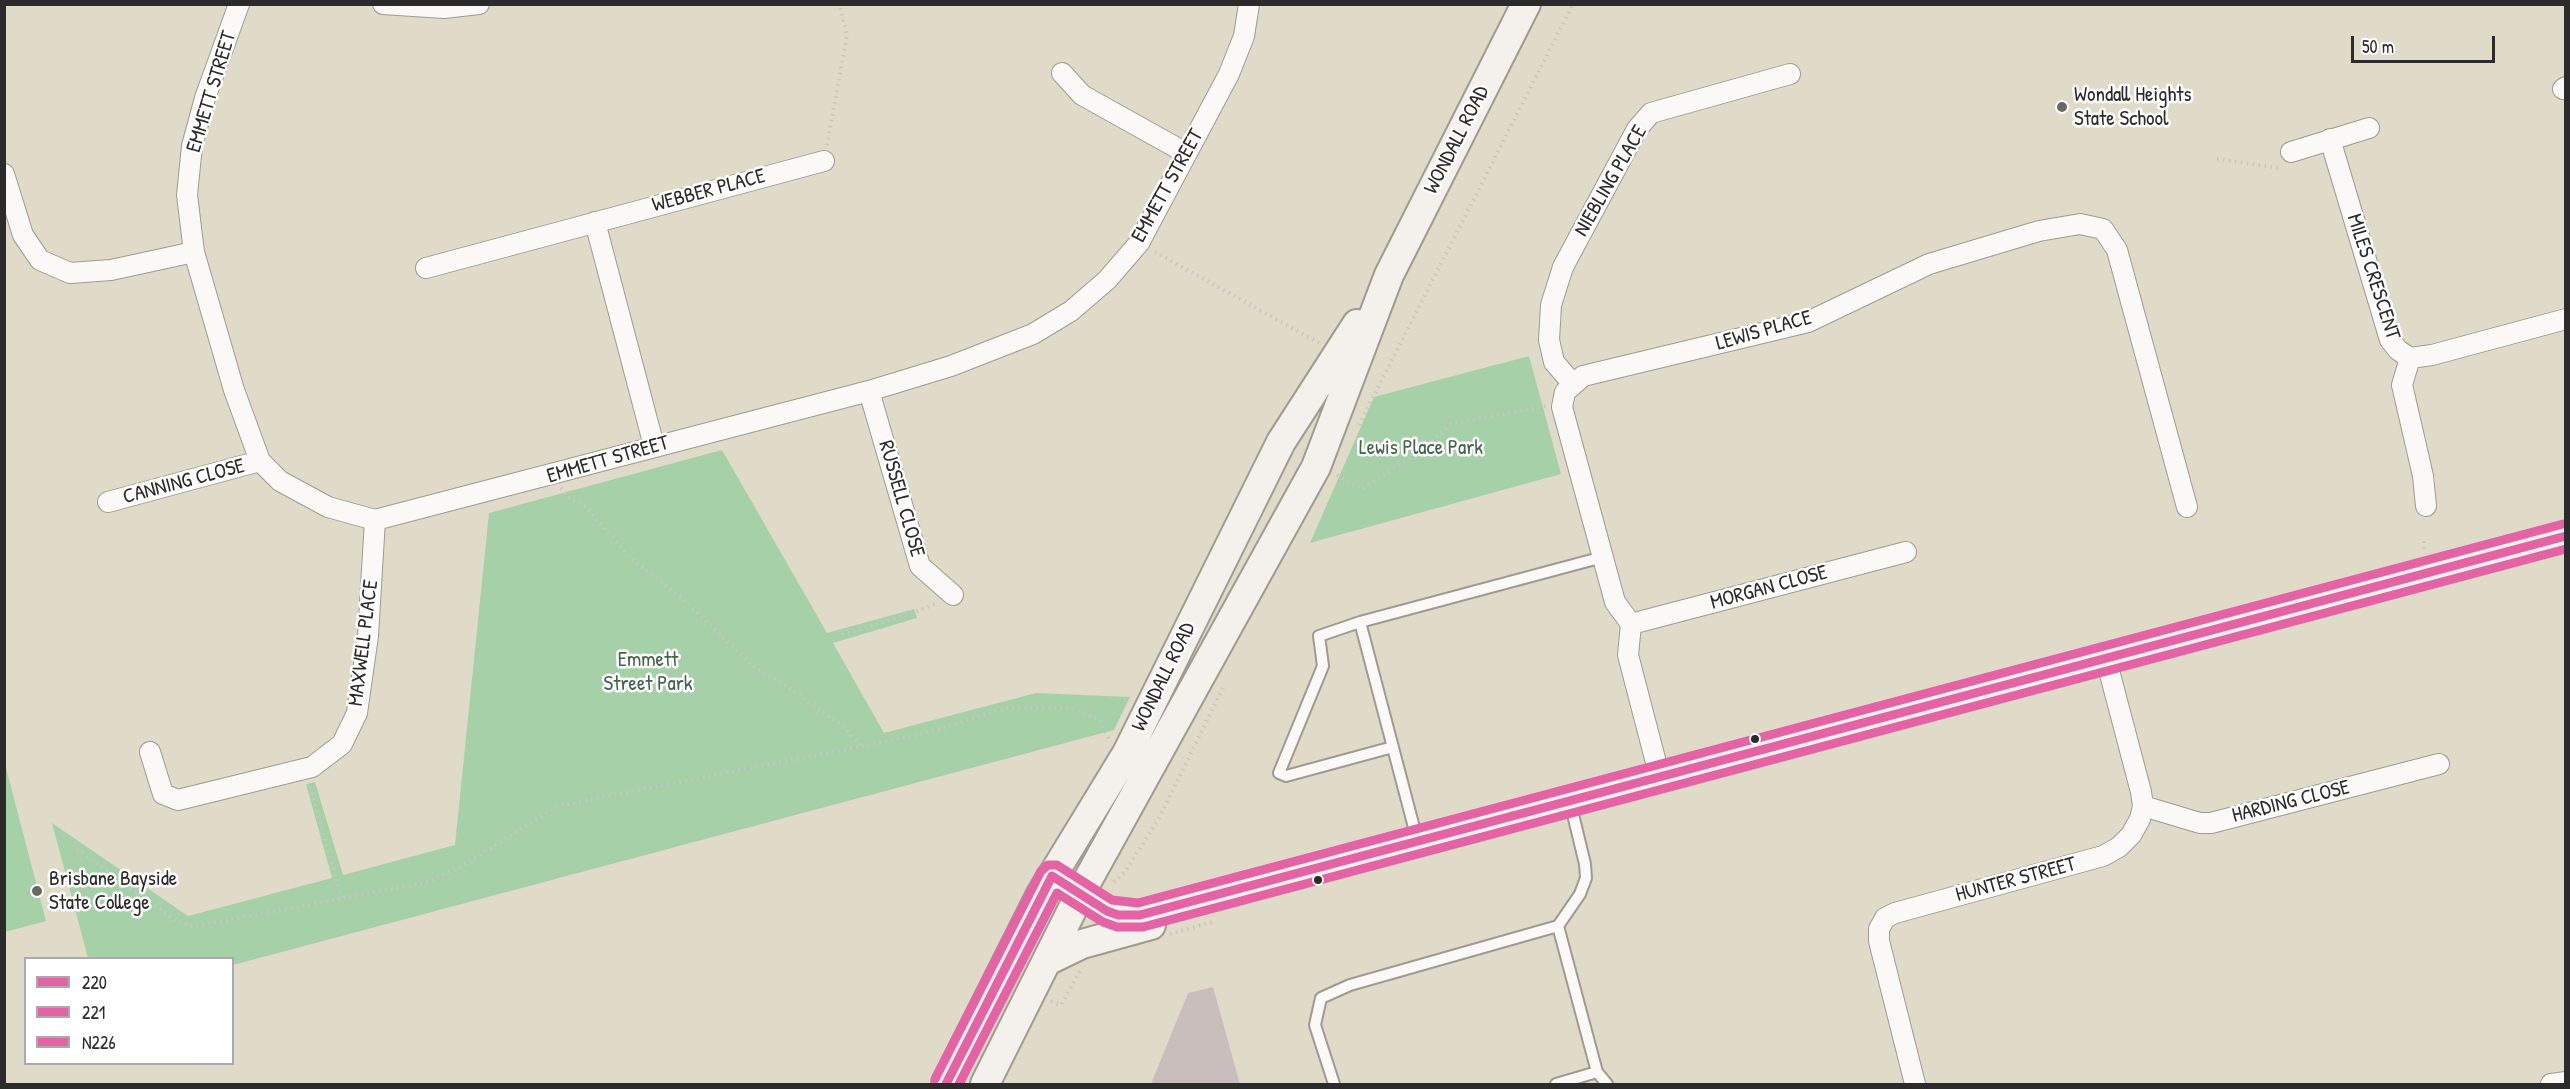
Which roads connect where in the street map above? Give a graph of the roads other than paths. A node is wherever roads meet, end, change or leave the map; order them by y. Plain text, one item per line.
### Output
1 (239, 4) edge
2 (383, 4) edge
3 (479, 4) edge
4 (1249, 4) edge
5 (1519, 9) edge
6 (1062, 72) dead end
7 (1790, 74) dead end
8 (2369, 128) dead end
9 (2330, 139) junction
10 (1186, 153) junction
11 (2286, 160) road end
12 (824, 161) road end
13 (4, 174) edge
14 (595, 222) junction
15 (194, 252) junction
16 (426, 268) dead end
17 (1389, 275) junction
18 (2565, 319) edge
19 (2409, 358) junction
20 (1572, 383) junction
21 (869, 391) junction
22 (1281, 442) junction
23 (654, 446) junction
24 (260, 461) junction
25 (1327, 466) junction
26 (108, 502) dead end
27 (2426, 506) dead end
28 (2187, 507) dead end
29 (375, 520) junction
30 (2565, 536) edge
31 (1906, 552) dead end
32 (1603, 557) junction
33 (952, 595) road end
34 (1360, 622) junction
35 (1631, 624) junction
36 (2106, 659) junction
37 (1393, 747) junction
38 (150, 752) dead end
39 (2439, 764) dead end
40 (1660, 778) junction
41 (1570, 802) junction
42 (2143, 806) junction
43 (1418, 842) junction
44 (1052, 876) junction
45 (1080, 894) junction
46 (1194, 901) junction
47 (1558, 926) junction
48 (1047, 961) junction
49 (1597, 1072) junction
50 (2565, 1082) edge
51 (946, 1084) edge
52 (986, 1084) edge
53 (1334, 1084) edge
54 (1556, 1084) edge
55 (1607, 1084) edge
56 (1915, 1084) edge
57 (2551, 1084) edge

1 - 15 street, EMMETT STREET
2 - 3 street
4 - 10 street, EMMETT STREET
5 - 17 main road, WONDALL ROAD
6 - 10 street
7 - 20 street, NIEBLING PLACE
8 - 9 street
9 - 11 street
9 - 19 street, MILES CRESCENT
10 - 21 street, EMMETT STREET
12 - 14 street, WEBBER PLACE
13 - 15 street
14 - 16 street, WEBBER PLACE
14 - 23 street
15 - 24 street, EMMETT STREET
17 - 22 main road, WONDALL ROAD
17 - 25 main road, WONDALL ROAD
18 - 19 street, MILES CRESCENT
19 - 27 street
20 - 28 street, LEWIS PLACE
20 - 32 street
21 - 23 street, EMMETT STREET
21 - 33 street, RUSSELL CLOSE
22 - 25 main road
22 - 44 main road, WONDALL ROAD
23 - 29 street, EMMETT STREET
24 - 26 street, CANNING CLOSE
24 - 29 street, EMMETT STREET
25 - 45 main road, WONDALL ROAD
29 - 38 street, MAXWELL PLACE
30 - 36 main road
31 - 35 street, MORGAN CLOSE
32 - 34 lane
32 - 35 street
34 - 37 lane
34 - 37 lane
35 - 40 street
36 - 40 main road
36 - 42 street
37 - 43 lane
39 - 42 street, HARDING CLOSE
40 - 41 main road
41 - 43 main road
41 - 47 lane
42 - 56 street, HUNTER STREET
43 - 46 main road
44 - 45 main road
44 - 51 main road, WONDALL ROAD
45 - 46 main road
45 - 48 main road, WONDALL ROAD
46 - 48 main road
47 - 49 lane
47 - 53 lane
48 - 52 main road, WONDALL ROAD
49 - 54 lane
49 - 55 lane
50 - 57 street

